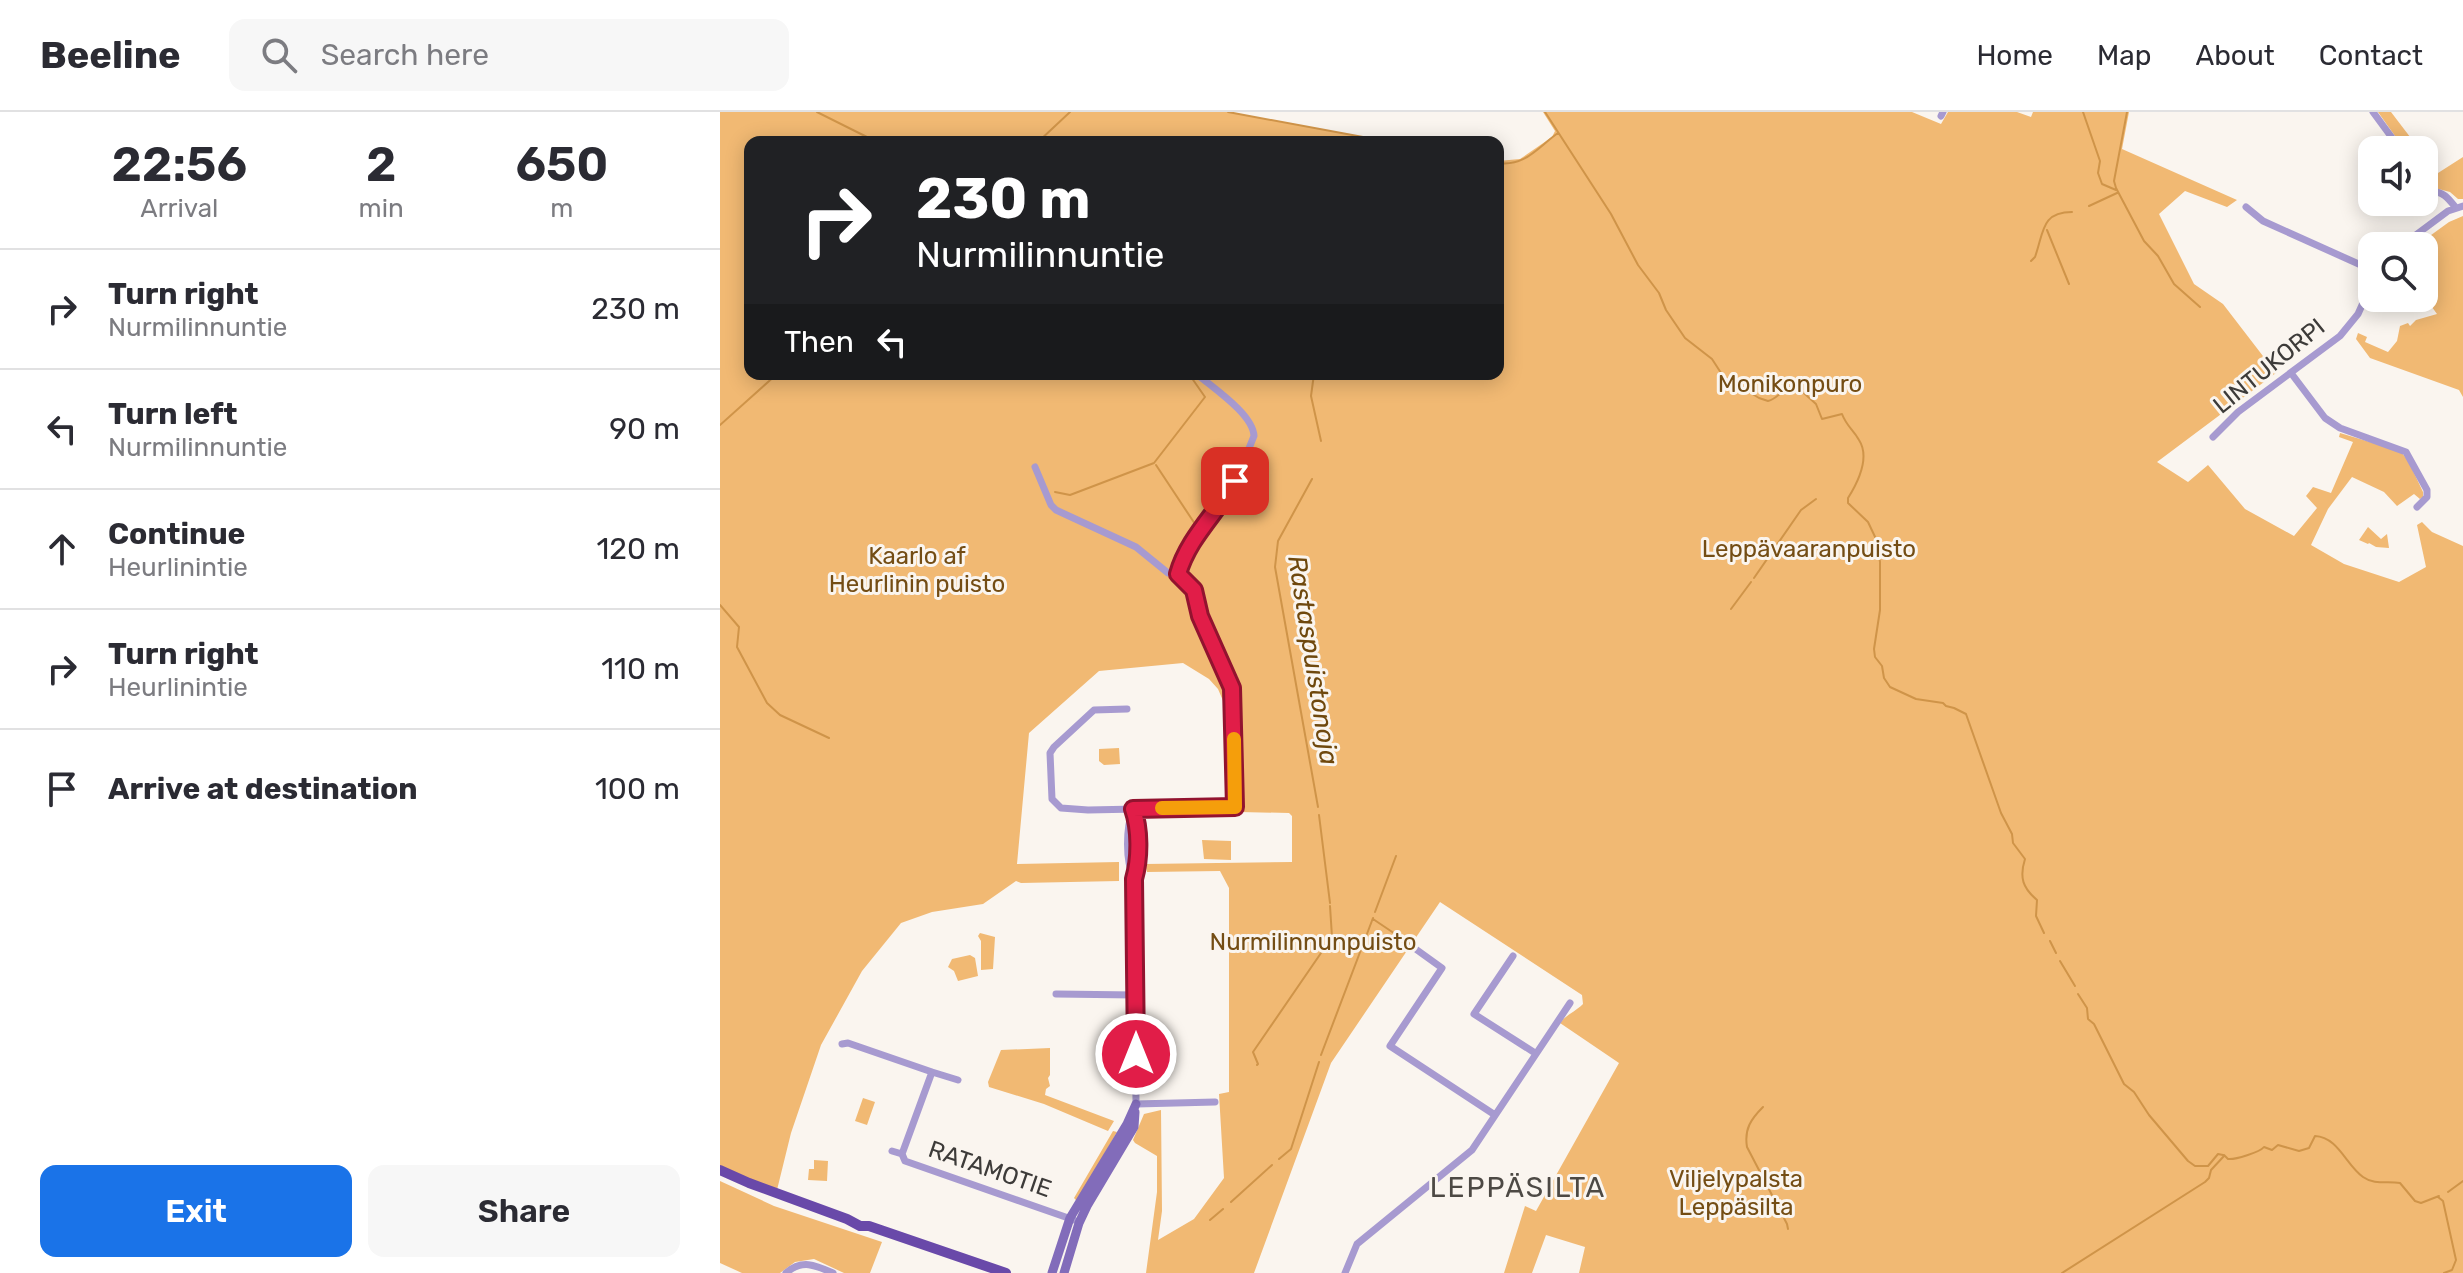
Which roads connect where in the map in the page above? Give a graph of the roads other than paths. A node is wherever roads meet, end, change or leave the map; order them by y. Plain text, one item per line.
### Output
1 (2373, 112) edge
2 (2391, 136) edge
3 (2438, 192) edge
4 (2246, 207) dead end
5 (2460, 207) edge
6 (2422, 232) edge
7 (2358, 264) edge
8 (2359, 312) edge
9 (2291, 373) junction
10 (1204, 380) edge
11 (2213, 437) dead end
12 (1035, 467) dead end
13 (2417, 507) dead end
14 (1178, 574) junction
15 (1127, 709) dead end
16 (1133, 809) junction
17 (1417, 950) dead end
18 (1513, 956) dead end
19 (1056, 994) dead end
20 (1135, 995) junction
21 (1570, 1003) dead end
22 (842, 1044) dead end
23 (1535, 1053) junction
24 (932, 1072) junction
25 (958, 1080) dead end
26 (1215, 1102) dead end
27 (1136, 1104) junction
28 (1495, 1115) junction
29 (892, 1151) dead end
30 (902, 1154) junction
31 (720, 1170) edge
32 (1074, 1220) junction
33 (786, 1273) edge
34 (833, 1273) edge
35 (1006, 1273) edge
36 (1052, 1273) edge
37 (1064, 1273) edge
38 (1345, 1273) edge

1 - 2 street
3 - 5 street
4 - 7 street
5 - 6 street
8 - 9 street, LINTUKORPI
9 - 11 street, LINTUKORPI
9 - 13 street
10 - 14 street
12 - 14 street
14 - 16 street
15 - 16 street
16 - 20 street
17 - 28 street
18 - 23 street
19 - 20 street
20 - 27 street
21 - 23 street
22 - 24 street
23 - 28 street
24 - 25 street
24 - 30 street
26 - 27 street
27 - 32 street
28 - 38 street
29 - 30 street, RATAMOTIE
30 - 32 street, RATAMOTIE
31 - 35 main road
32 - 36 street
32 - 37 street
33 - 34 street

